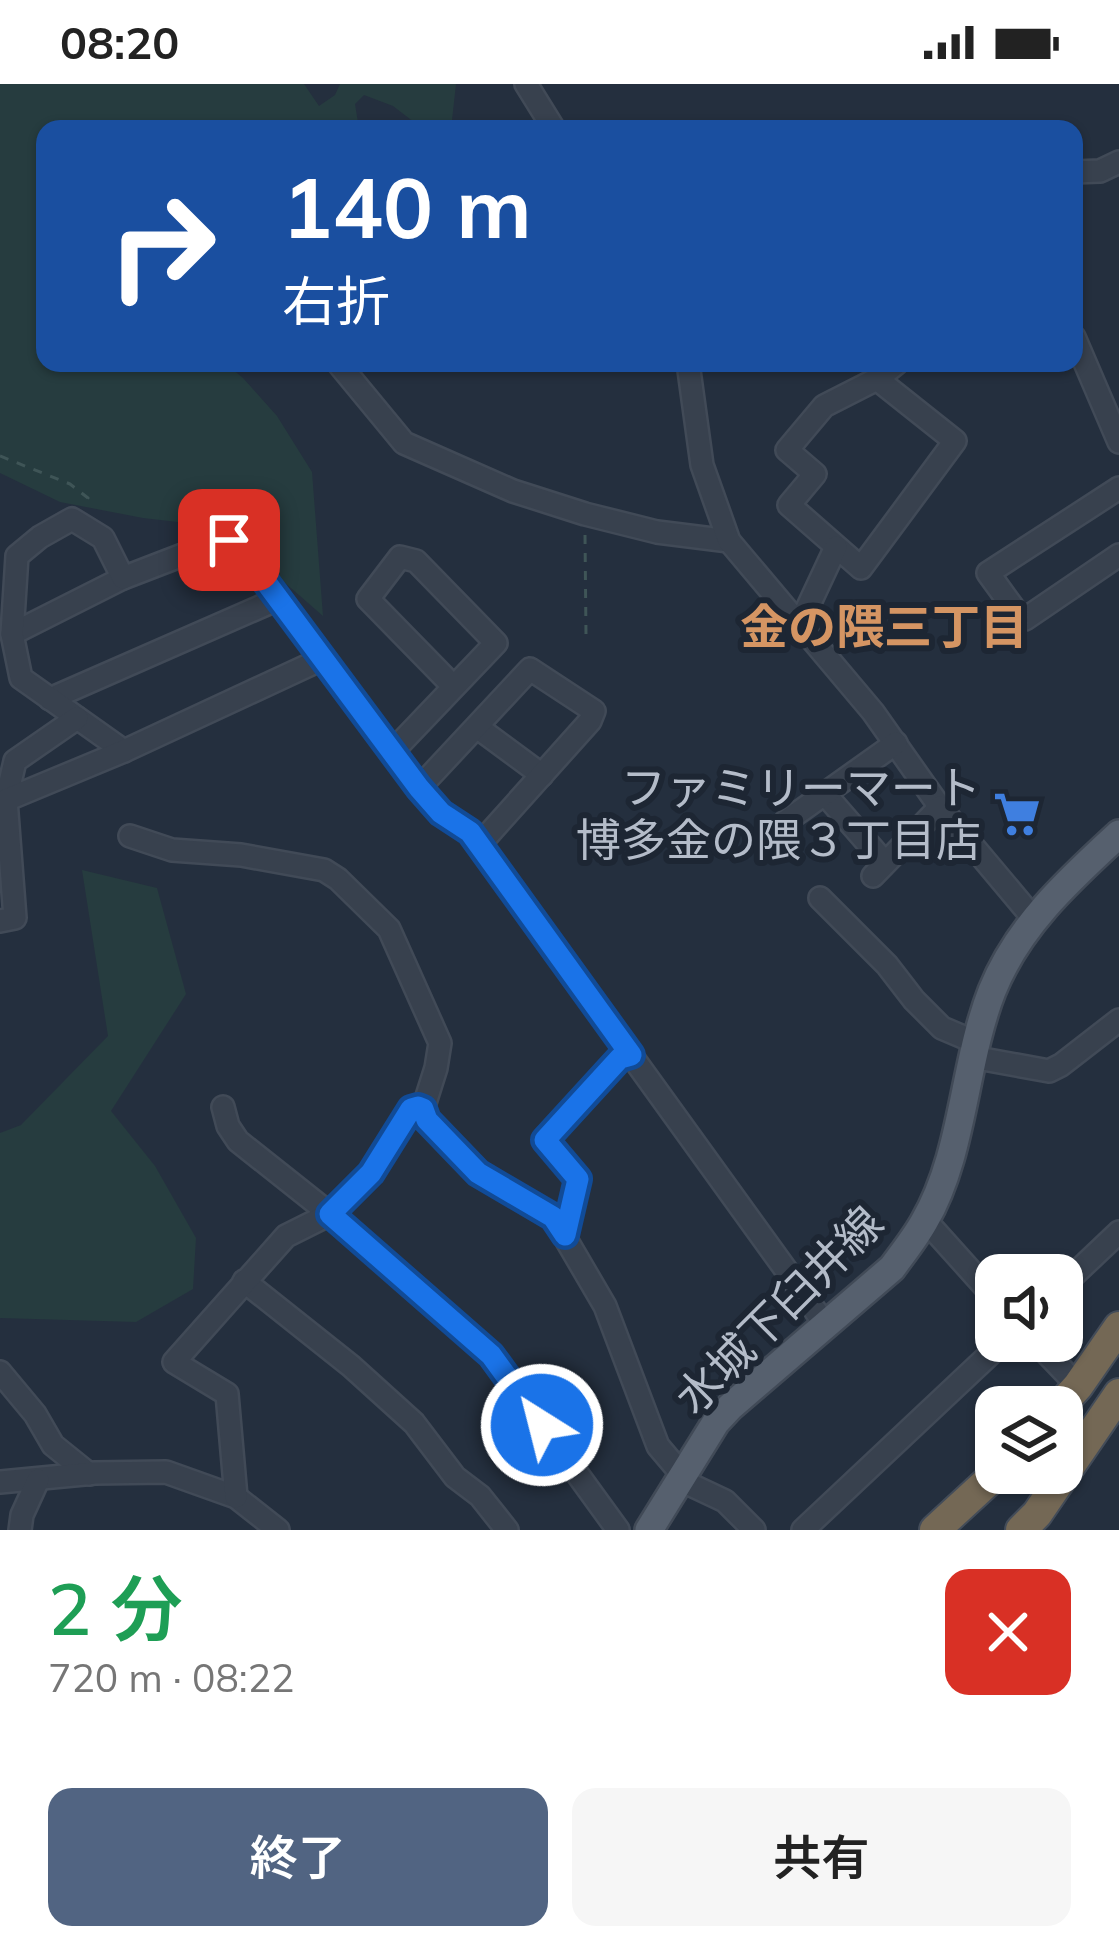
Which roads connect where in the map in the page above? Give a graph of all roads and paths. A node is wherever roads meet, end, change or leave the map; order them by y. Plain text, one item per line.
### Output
1 (526, 84) edge
2 (548, 120) edge
3 (1119, 162) edge
4 (1083, 172) edge
5 (1083, 359) edge
6 (345, 372) edge
7 (693, 372) edge
8 (886, 372) edge
9 (877, 379) junction
10 (1119, 442) edge
11 (0, 456) edge
12 (1119, 488) edge
13 (585, 514) junction
14 (72, 519) junction
15 (729, 541) junction
16 (836, 547) junction
17 (1119, 555) edge
18 (123, 578) junction
19 (278, 599) junction
20 (799, 626) junction
21 (12, 634) junction
22 (586, 635) dead end
23 (322, 659) junction
24 (10, 681) edge
25 (454, 687) junction
26 (50, 699) junction
27 (77, 718) junction
28 (476, 727) junction
29 (896, 743) junction
30 (124, 751) junction
31 (392, 752) junction
32 (542, 775) junction
33 (419, 788) junction
34 (824, 793) junction
35 (6, 800) junction
36 (940, 807) junction
37 (785, 822) dead end
38 (1119, 833) edge
39 (130, 836) dead end
40 (479, 844) junction
41 (820, 898) dead end
42 (1034, 919) junction
43 (0, 921) edge
44 (1119, 1021) edge
45 (974, 1050) junction
46 (631, 1055) junction
47 (224, 1107) dead end
48 (423, 1109) junction
49 (330, 1214) junction
50 (926, 1221) junction
51 (1119, 1232) edge
52 (565, 1235) junction
53 (1083, 1266) edge
54 (975, 1276) edge
55 (244, 1281) junction
56 (825, 1324) junction
57 (1119, 1327) edge
58 (982, 1362) edge
59 (0, 1372) edge
60 (1119, 1373) edge
61 (1076, 1386) edge
62 (1119, 1394) edge
63 (1119, 1408) edge
64 (1119, 1428) edge
65 (1083, 1435) edge
66 (1083, 1444) edge
67 (1083, 1449) edge
68 (89, 1474) junction
69 (683, 1476) junction
70 (38, 1480) junction
71 (0, 1482) edge
72 (980, 1494) edge
73 (993, 1494) edge
74 (1025, 1494) edge
75 (1046, 1494) edge
76 (236, 1497) junction
77 (952, 1529) edge
78 (20, 1530) edge
79 (278, 1530) edge
80 (508, 1530) edge
81 (618, 1530) edge
82 (649, 1530) edge
83 (754, 1530) edge
84 (803, 1530) edge
85 (994, 1530) edge
86 (1023, 1530) edge

1 - 2 street
3 - 4 street
5 - 10 street
6 - 13 street
7 - 15 street
8 - 9 street
9 - 16 street
9 - 16 street
11 - 14 path
12 - 17 street
13 - 15 street
13 - 22 path
14 - 18 street
14 - 21 street
15 - 20 street
16 - 20 street
18 - 19 street
18 - 21 street
19 - 23 street
19 - 26 street
20 - 29 street
21 - 24 street
23 - 30 street
23 - 31 street
24 - 26 street
25 - 25 street
25 - 31 street
26 - 27 street
27 - 30 street
27 - 35 street
28 - 32 street
28 - 32 street
28 - 33 street
29 - 34 street
29 - 36 street
30 - 35 street
31 - 33 street
32 - 40 street
33 - 40 street
34 - 36 street
34 - 37 street
35 - 43 street
36 - 42 street
38 - 42 main road, 水城下臼井線
39 - 48 street
40 - 46 street
41 - 45 street
42 - 45 main road, 水城下臼井線
44 - 45 street
45 - 50 main road, 水城下臼井線
46 - 52 street
46 - 56 street
47 - 49 street
48 - 49 street
48 - 52 street
49 - 55 street
49 - 81 street
50 - 54 street
50 - 56 main road, 水城下臼井線
51 - 53 street
52 - 69 street
55 - 76 street
55 - 80 street
56 - 69 main road, 水城下臼井線
57 - 61 highway
58 - 84 street
59 - 68 street
60 - 65 highway
62 - 86 highway
63 - 66 highway
64 - 67 highway
68 - 70 street
68 - 76 street
69 - 82 main road, 水城下臼井線
69 - 83 street
70 - 71 street
70 - 78 street
72 - 77 highway
73 - 77 highway
74 - 85 highway
75 - 86 highway
76 - 79 street

